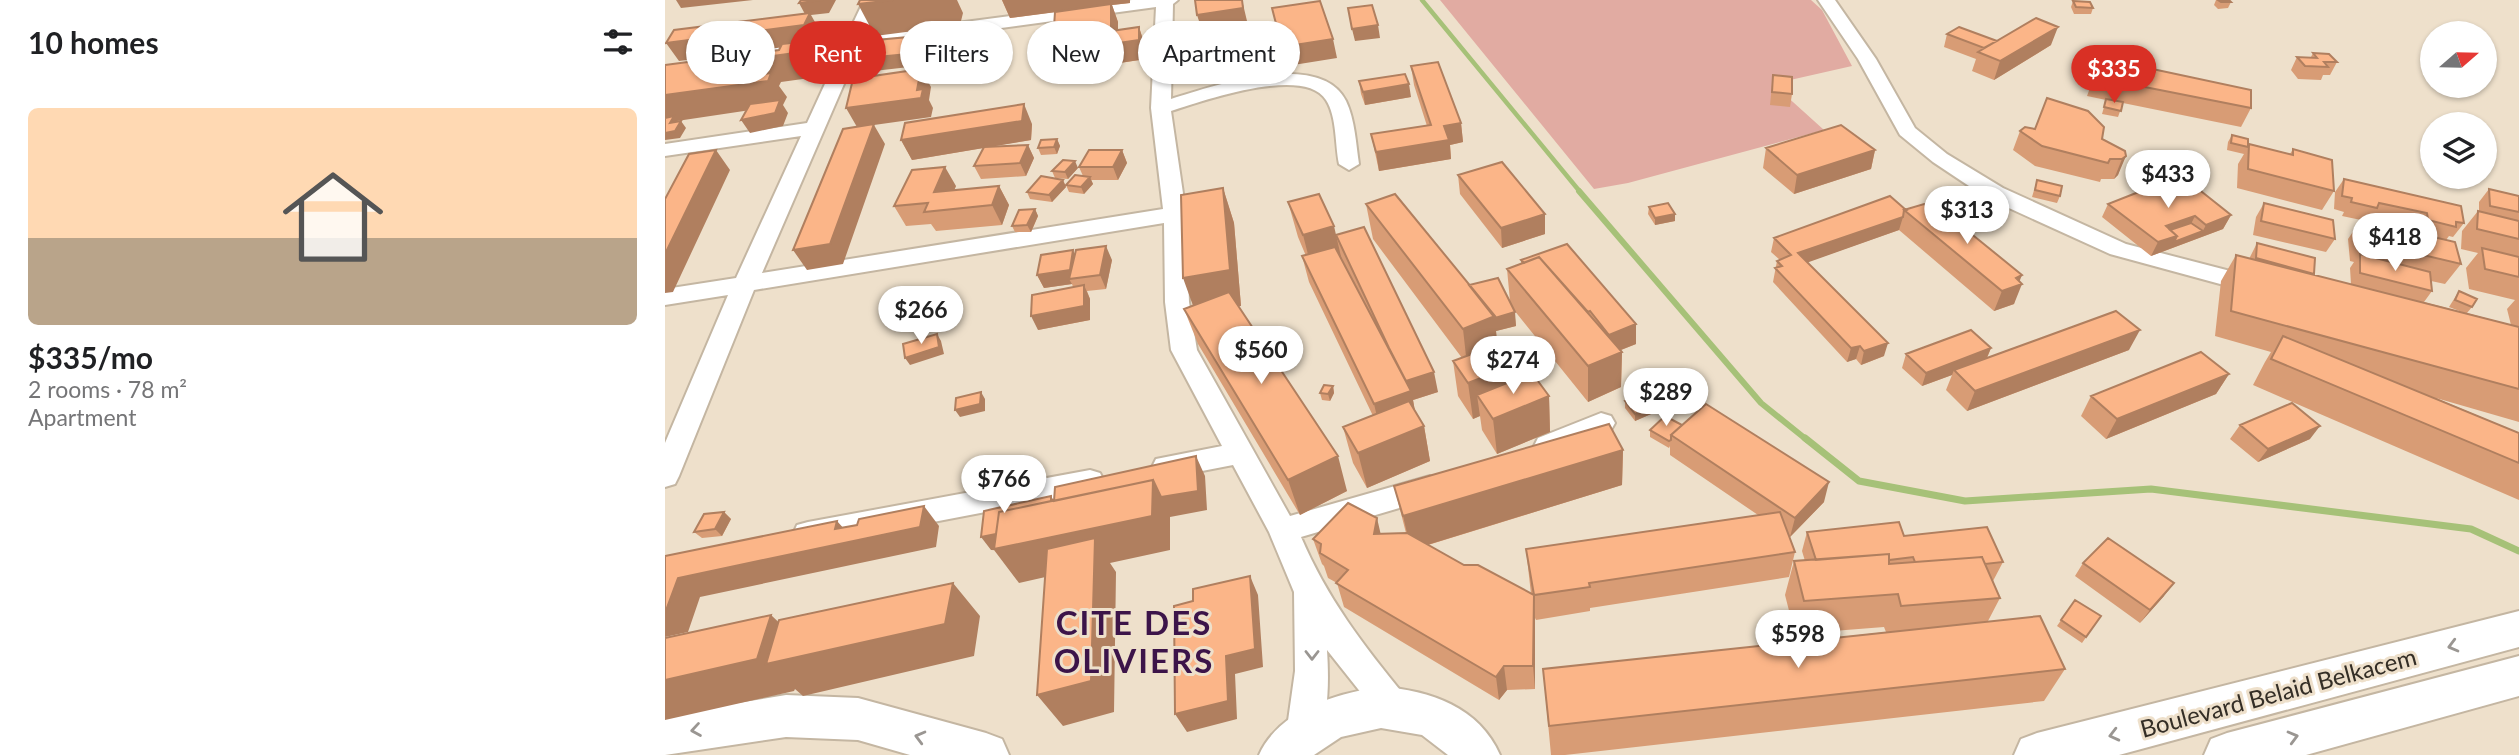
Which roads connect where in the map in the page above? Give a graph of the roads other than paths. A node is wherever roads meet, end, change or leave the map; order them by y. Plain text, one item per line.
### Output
1 (871, 0) edge
2 (1165, 0) edge
3 (1170, 0) edge
4 (1826, 0) edge
5 (862, 21) edge
6 (886, 38) edge
7 (834, 84) edge
8 (1161, 108) junction
9 (815, 128) junction
10 (665, 150) edge
11 (1349, 164) dead end
12 (1175, 215) junction
13 (745, 284) junction
14 (2284, 293) edge
15 (665, 298) edge
16 (1601, 423) edge
17 (1241, 453) junction
18 (1524, 456) edge
19 (665, 476) edge
20 (1459, 479) edge
21 (1283, 530) junction
22 (775, 540) edge
23 (1307, 587) junction
24 (2519, 629) edge
25 (2519, 676) edge
26 (1393, 707) junction
27 (665, 736) edge
28 (1293, 745) edge
29 (986, 755) edge
30 (1477, 755) edge
31 (2037, 755) edge
32 (2227, 755) edge

1 - 5 street
2 - 3 street
2 - 6 street
2 - 8 street
4 - 14 street
7 - 9 street
8 - 11 street
8 - 12 street
9 - 10 street
9 - 13 street
12 - 13 street
12 - 17 street
13 - 15 street
13 - 19 street
16 - 18 street
17 - 21 street
17 - 22 street
20 - 21 street
21 - 23 street
23 - 26 street
23 -> 28 street
24 -> 31 main road, Boulevard Belaid Belkacem
32 -> 25 main road
26 - 28 main road
26 - 30 main road
29 -> 27 main road

